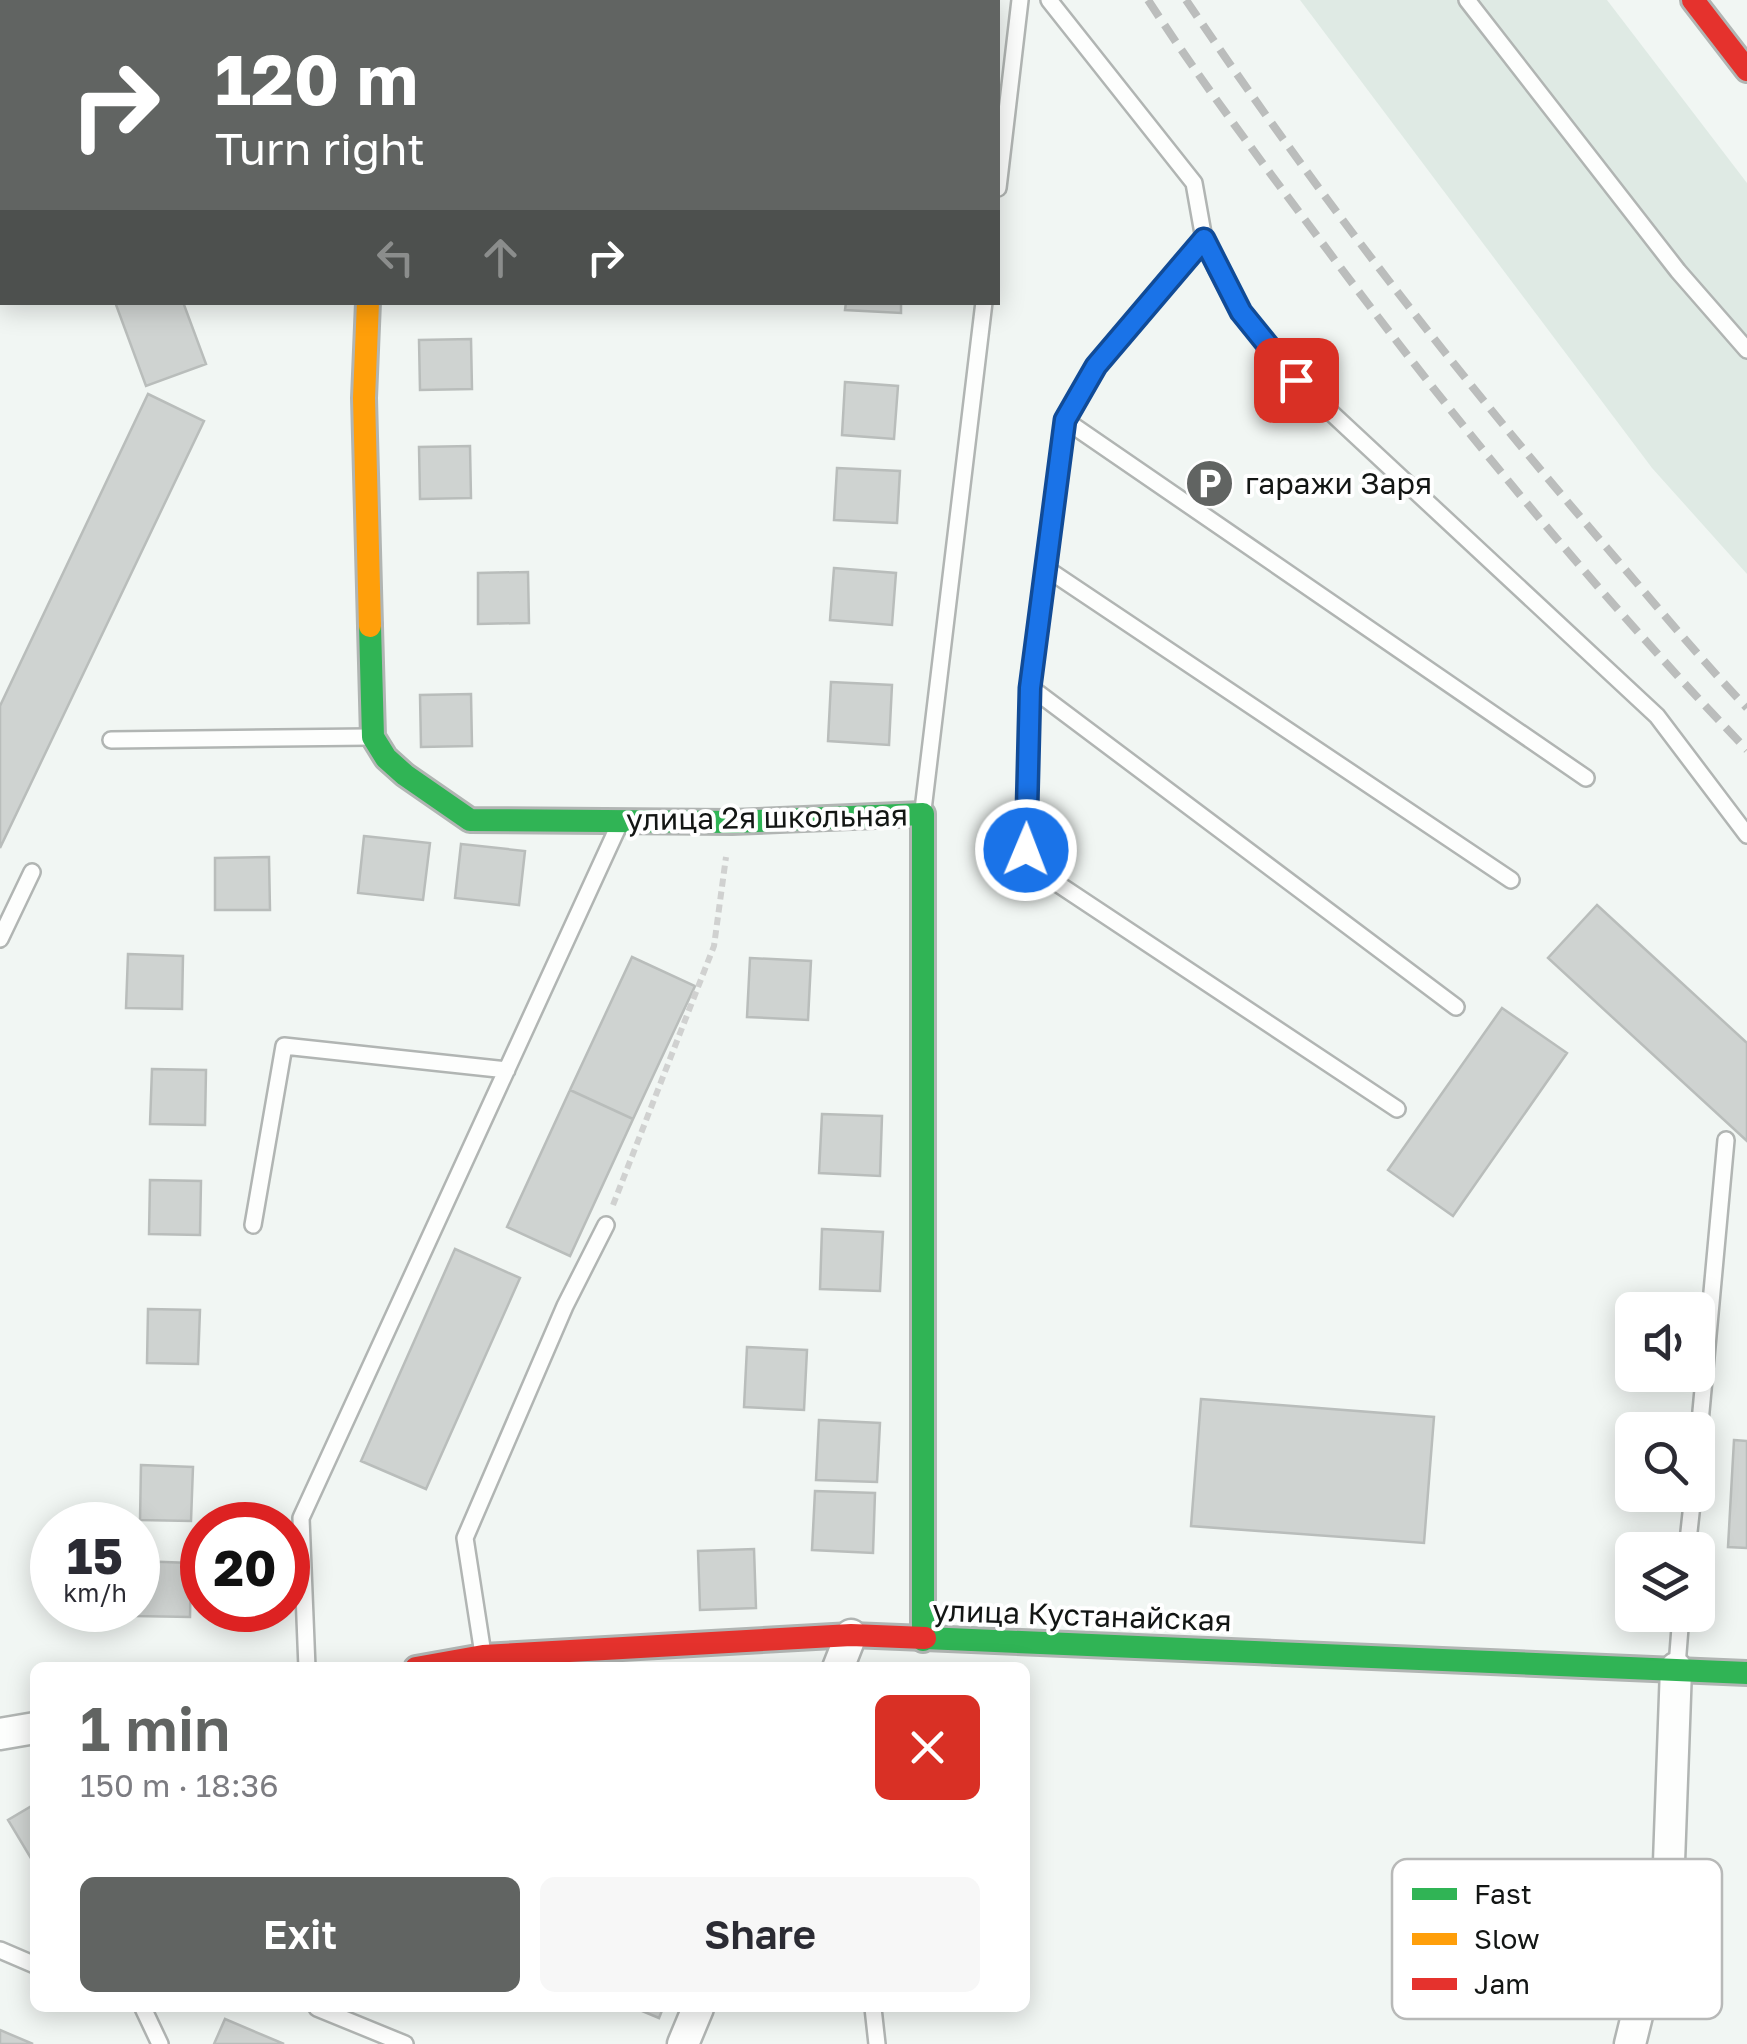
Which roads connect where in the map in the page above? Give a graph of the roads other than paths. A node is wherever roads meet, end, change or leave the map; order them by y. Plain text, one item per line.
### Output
1 (1020, 0) edge
2 (1049, 0) edge
3 (1467, 0) edge
4 (1693, 0) edge
5 (1747, 70) edge
6 (1000, 171) edge
7 (1204, 239) junction
8 (368, 305) edge
9 (984, 305) edge
10 (1747, 350) edge
11 (1065, 420) junction
12 (1044, 567) junction
13 (1030, 688) junction
14 (374, 737) junction
15 (111, 740) dead end
16 (1586, 778) dead end
17 (923, 814) junction
18 (620, 821) junction
19 (1747, 836) edge
20 (32, 872) dead end
21 (1511, 880) dead end
22 (0, 939) edge
23 (1456, 1007) dead end
24 (507, 1070) junction
25 (1397, 1109) dead end
26 (1726, 1140) dead end
27 (253, 1224) dead end
28 (606, 1225) road end
29 (1701, 1412) edge
30 (1680, 1632) edge
31 (851, 1635) junction
32 (923, 1640) junction
33 (483, 1656) junction
34 (307, 1662) edge
35 (450, 1662) edge
36 (840, 1662) edge
37 (1676, 1668) junction
38 (1747, 1673) edge
39 (30, 1729) edge
40 (0, 1734) edge
41 (1669, 1859) edge
42 (0, 1950) edge
43 (30, 1963) edge
44 (145, 2012) edge
45 (327, 2012) edge
46 (696, 2012) edge
47 (873, 2012) edge
48 (1636, 2019) edge
49 (160, 2044) edge
50 (405, 2044) edge
51 (683, 2044) edge
52 (877, 2044) edge
53 (1630, 2044) edge

1 - 6 lane
2 - 7 lane
3 - 10 lane
4 - 5 main road
7 - 11 lane
7 - 19 lane
8 - 14 main road
9 - 17 lane
11 - 12 lane
11 - 16 lane
12 - 13 lane
12 - 21 lane
13 - 23 lane
13 - 25 lane
14 - 15 lane
14 - 18 main road, улица 2я школьная
17 - 18 main road, улица 2я школьная
17 - 32 main road, улица 2я школьная
18 - 24 lane
20 - 22 lane
24 - 27 lane
24 - 34 lane
26 - 29 lane
28 - 33 lane
30 - 37 lane
31 - 32 main road, улица Кустанайская
31 - 33 main road, улица Кустанайская
31 - 36 street
32 - 37 main road, улица Кустанайская
33 - 35 main road, улица Кустанайская
37 - 38 main road, улица Кустанайская
37 - 41 street
39 - 40 street
42 - 43 lane
44 - 49 lane
45 - 50 lane
46 - 51 street
47 - 52 lane
48 - 53 street

